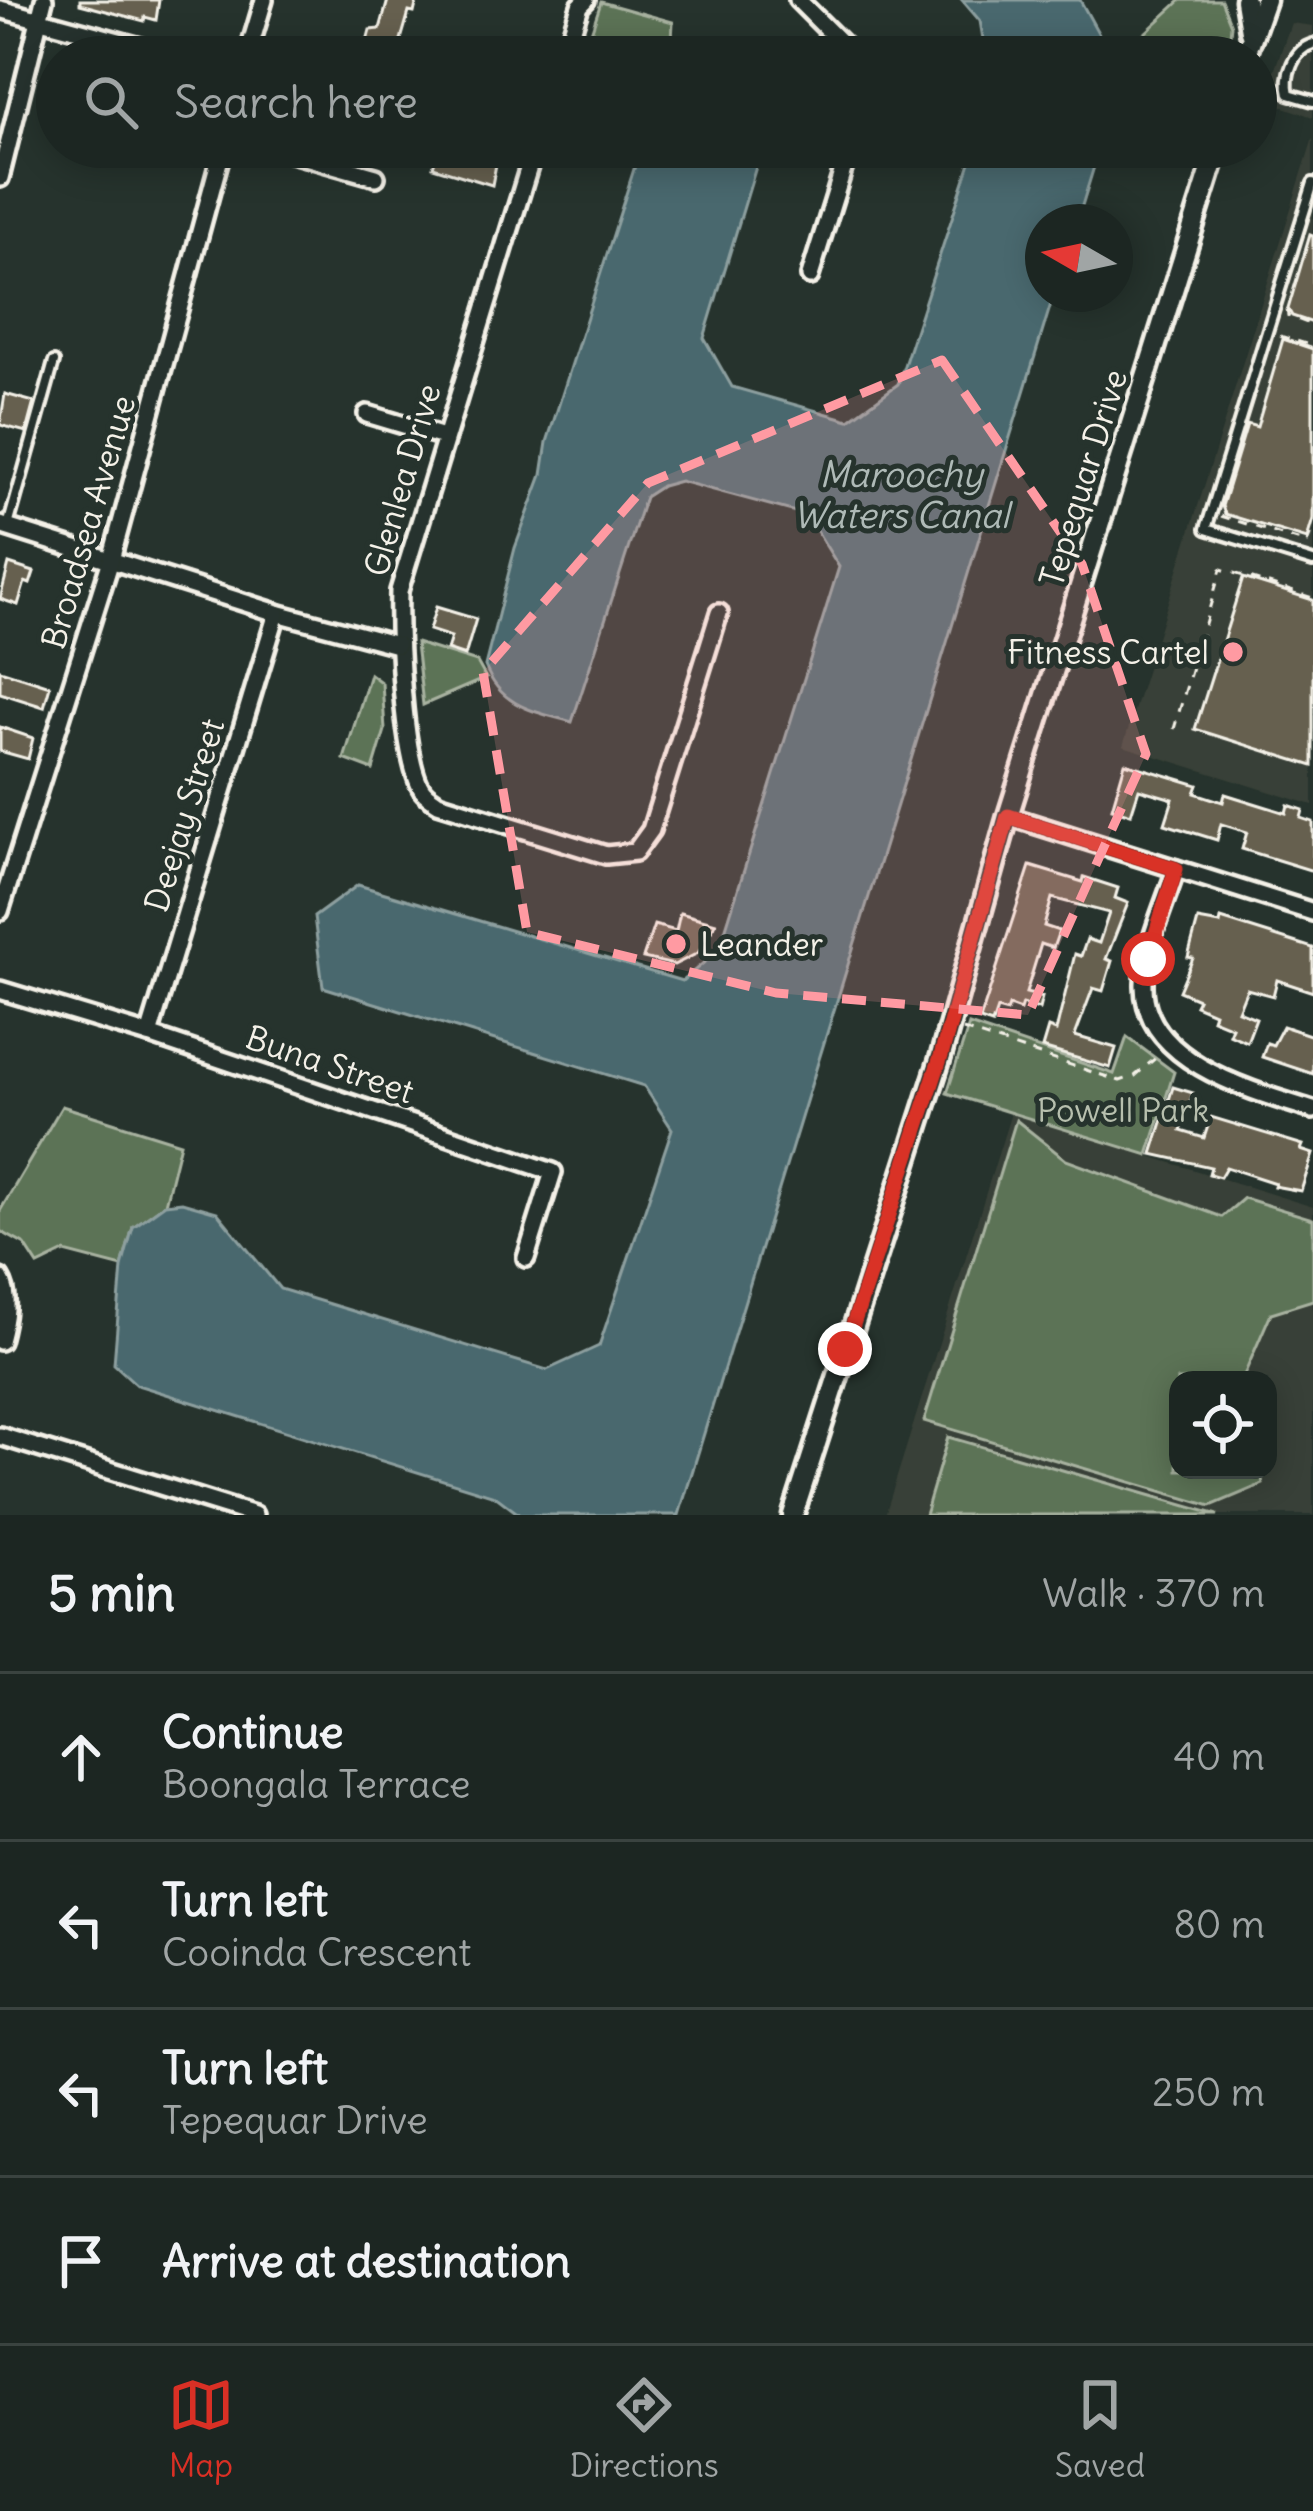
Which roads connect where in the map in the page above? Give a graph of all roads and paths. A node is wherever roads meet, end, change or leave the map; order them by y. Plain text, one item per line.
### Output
1 (44, 0) edge
2 (264, 0) edge
3 (561, 0) edge
4 (798, 0) edge
5 (1245, 0) edge
6 (1264, 0) edge
7 (583, 3) edge
8 (0, 8) edge
9 (39, 19) junction
10 (101, 36) edge
11 (254, 36) edge
12 (571, 36) edge
13 (834, 36) edge
14 (1249, 36) edge
15 (1252, 36) edge
16 (1313, 44) edge
17 (1313, 101) edge
18 (217, 168) edge
19 (342, 168) edge
20 (529, 168) edge
21 (843, 168) edge
22 (1211, 168) edge
23 (0, 178) edge
24 (376, 178) dead end
25 (1313, 183) edge
26 (810, 276) dead end
27 (1278, 295) junction
28 (1313, 325) edge
29 (1266, 332) junction
30 (1313, 346) edge
31 (54, 362) dead end
32 (367, 414) dead end
33 (444, 437) junction
34 (1213, 505) junction
35 (4, 526) edge
36 (1313, 528) edge
37 (111, 560) junction
38 (1313, 562) edge
39 (1313, 598) edge
40 (277, 613) junction
41 (718, 613) dead end
42 (397, 645) junction
43 (1174, 729) dead end
44 (1008, 816) junction
45 (1176, 869) junction
46 (0, 911) edge
47 (1313, 911) edge
48 (0, 990) edge
49 (962, 1030) dead end
50 (149, 1035) junction
51 (1160, 1054) dead end
52 (1313, 1111) edge
53 (526, 1258) dead end
54 (0, 1278) edge
55 (0, 1341) edge
56 (0, 1436) edge
57 (254, 1515) edge
58 (793, 1515) edge

1 - 9 street
2 - 11 street
3 - 7 street
4 - 13 street
5 - 14 street
6 - 15 street
7 - 12 street
8 - 9 street
9 - 10 street
9 - 23 street
16 - 17 lane
18 - 37 street, Broadsea Avenue
19 - 24 street
20 - 33 street, Glenlea Drive
21 - 26 street
22 - 44 street, Tepequar Drive
25 - 27 lane
27 - 28 path
27 - 29 lane
29 - 30 path
29 - 34 lane
31 - 35 lane
32 - 33 street
33 - 42 street, Glenlea Drive
34 - 36 path
34 - 38 lane
35 - 37 street
37 - 40 street
37 - 46 street, Broadsea Avenue
39 - 43 path
40 - 42 street
40 - 50 street, Deejay Street
41 - 42 street, Glenlea Drive
44 - 45 street
44 - 58 street, Tepequar Drive
45 - 47 street
45 - 52 street
48 - 50 street, Buna Street
49 - 51 path
50 - 53 street, Buna Street
54 - 55 street
56 - 57 street

